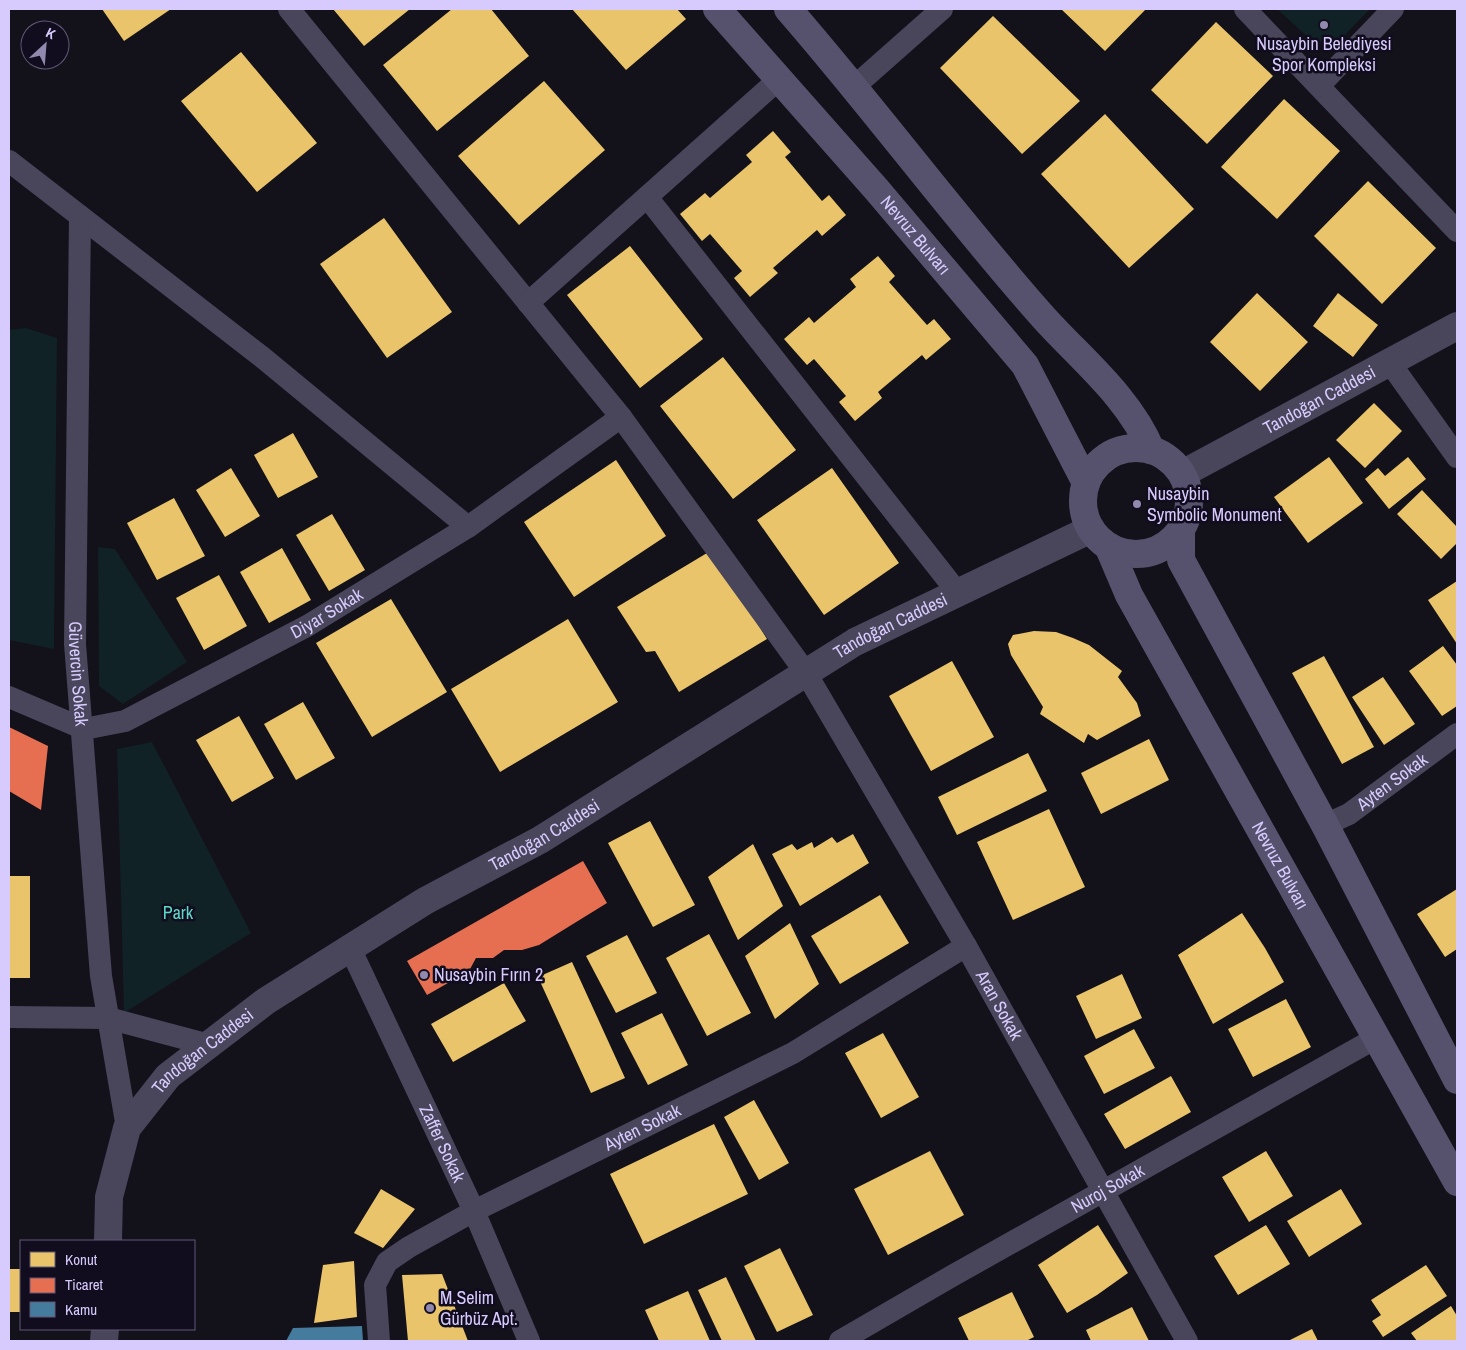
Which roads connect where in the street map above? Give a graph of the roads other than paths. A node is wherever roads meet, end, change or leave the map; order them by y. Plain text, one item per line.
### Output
1 (289, 9) edge
2 (717, 9) edge
3 (788, 9) edge
4 (942, 9) edge
5 (1245, 9) edge
6 (1393, 9) edge
7 (779, 79) junction
8 (855, 86) junction
9 (1319, 86) junction
10 (9, 161) edge
11 (647, 196) junction
12 (80, 216) junction
13 (1457, 231) edge
14 (528, 303) junction
15 (1457, 326) edge
16 (1390, 363) junction
17 (621, 417) junction
18 (1151, 450) junction
19 (1457, 457) edge
20 (1182, 474) junction
21 (1086, 483) junction
22 (468, 527) junction
23 (1181, 531) junction
24 (1100, 539) junction
25 (958, 593) junction
26 (806, 673) junction
27 (9, 697) edge
28 (84, 729) junction
29 (1457, 734) edge
30 (1325, 825) junction
31 (966, 946) junction
32 (350, 948) junction
33 (9, 1017) edge
34 (108, 1018) junction
35 (1376, 1038) junction
36 (209, 1045) junction
37 (1457, 1080) edge
38 (127, 1128) junction
39 (1457, 1182) edge
40 (1104, 1192) junction
41 (474, 1212) junction
42 (108, 1240) edge
43 (844, 1340) edge
44 (379, 1341) edge
45 (529, 1341) edge
46 (1187, 1341) edge

1 - 14 street, Aran Sokak
2 - 7 main road, Nevruz Bulvarı
3 - 8 main road
4 - 8 street
5 - 9 street
6 - 9 street
7 - 11 street
7 - 21 main road, Nevruz Bulvarı
8 - 18 main road
9 - 13 street
10 - 12 street
11 - 14 street
11 - 25 street
12 - 22 street
12 - 28 street, Güvercin Sokak
14 - 17 street, Aran Sokak
15 - 16 street, Tandoğan Caddesi
16 - 19 street
16 - 20 street, Tandoğan Caddesi
17 - 22 street, Diyar Sokak
17 - 26 street, Aran Sokak
18 - 20 main road
18 - 21 main road
20 - 23 main road
21 - 24 main road
22 - 28 street, Diyar Sokak
23 - 24 main road
23 - 30 main road
24 - 25 street, Tandoğan Caddesi
24 - 35 main road, Nevruz Bulvarı
25 - 26 street, Tandoğan Caddesi
26 - 31 street, Aran Sokak
26 - 32 street, Tandoğan Caddesi
27 - 28 street
28 - 34 street, Güvercin Sokak
29 - 30 street, Ayten Sokak
30 - 37 main road
31 - 40 street, Aran Sokak
31 - 41 street, Ayten Sokak
32 - 36 street, Tandoğan Caddesi
32 - 41 street, Zaffer Sokak
33 - 34 street
34 - 36 street
34 - 38 street, Güvercin Sokak
35 - 39 main road, Nevruz Bulvarı
35 - 40 street, Nuroj Sokak
36 - 38 street, Tandoğan Caddesi
38 - 42 street, Tandoğan Caddesi
40 - 43 street, Nuroj Sokak
40 - 46 street, Aran Sokak
41 - 44 street, Ayten Sokak
41 - 45 street, Zaffer Sokak

